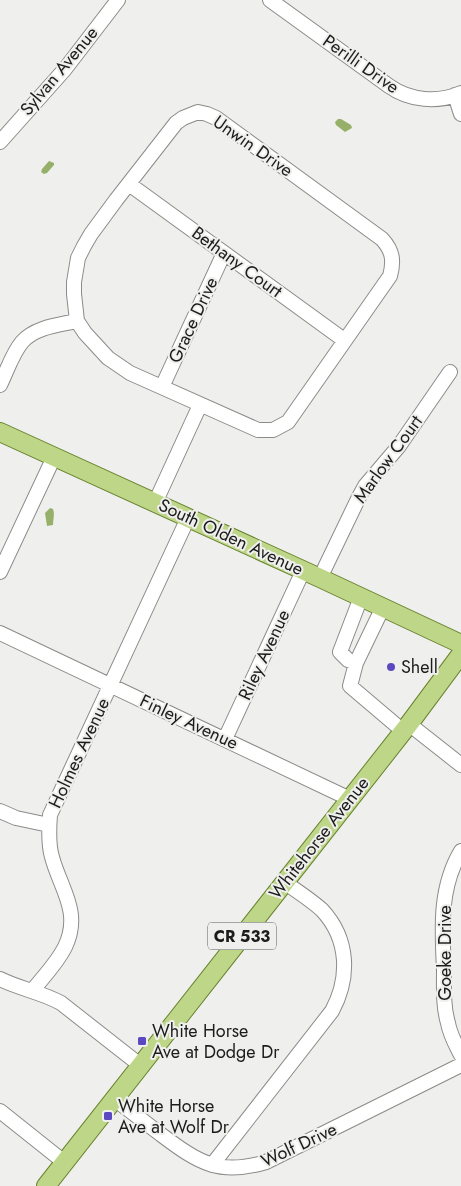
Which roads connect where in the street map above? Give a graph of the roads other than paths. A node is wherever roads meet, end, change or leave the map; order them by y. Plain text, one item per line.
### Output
1 (118, 0) edge
2 (270, 0) edge
3 (458, 94) edge
4 (461, 114) edge
5 (0, 142) edge
6 (130, 184) junction
7 (224, 253) junction
8 (77, 321) junction
9 (344, 340) junction
10 (450, 372) dead end
11 (0, 385) edge
12 (162, 387) junction
13 (200, 405) junction
14 (0, 432) edge
15 (54, 457) junction
16 (155, 503) junction
17 (188, 518) junction
18 (303, 571) junction
19 (0, 572) edge
20 (320, 578) junction
21 (361, 597) junction
22 (383, 607) junction
23 (0, 633) edge
24 (461, 644) edge
25 (461, 654) edge
26 (356, 663) junction
27 (112, 685) junction
28 (406, 727) junction
29 (225, 739) junction
30 (461, 765) edge
31 (350, 798) junction
32 (0, 811) edge
33 (49, 825) junction
34 (461, 851) edge
35 (284, 882) junction
36 (0, 979) edge
37 (33, 990) junction
38 (461, 1055) edge
39 (461, 1065) edge
40 (140, 1066) junction
41 (114, 1099) junction
42 (0, 1111) edge
43 (64, 1162) junction
44 (212, 1165) junction
45 (46, 1186) edge

1 - 5 street, Sylvan Avenue
2 - 3 street, Perilli Drive
3 - 4 street
6 - 7 street, Bethany Court
6 - 8 street, Unwin Drive
6 - 9 street, Unwin Drive
7 - 9 street, Bethany Court
7 - 12 street, Grace Drive
8 - 11 street
8 - 12 street, Unwin Drive
9 - 13 street, Unwin Drive
10 - 20 street, Marlow Court
12 - 13 street, Unwin Drive
13 - 16 street
14 - 15 main road, South Olden Avenue
15 - 16 main road, South Olden Avenue
15 - 19 street
16 - 17 main road, South Olden Avenue
17 - 18 main road, South Olden Avenue
17 - 27 street, Holmes Avenue
18 - 20 main road, South Olden Avenue
18 - 29 street, Riley Avenue
20 - 21 main road, South Olden Avenue
21 - 22 main road, South Olden Avenue
21 - 26 street
22 - 24 main road, South Olden Avenue
22 - 26 street
23 - 27 street, Finley Avenue
25 - 28 main road, Whitehorse Avenue / CR 533
26 - 28 street
27 - 29 street, Finley Avenue
27 - 33 street, Holmes Avenue
28 - 30 street
28 - 31 main road, Whitehorse Avenue / CR 533
29 - 31 street, Finley Avenue
31 - 35 main road, Whitehorse Avenue / CR 533
32 - 33 street
33 - 37 street, Holmes Avenue
34 - 38 street, Goeke Drive
35 - 40 main road, Whitehorse Avenue / CR 533
35 - 44 street
36 - 37 street
37 - 40 street
39 - 44 street, Wolf Drive
40 - 41 main road, Whitehorse Avenue / CR 533
41 - 43 main road, Whitehorse Avenue / CR 533
41 - 44 street, Wolf Drive
42 - 43 street
43 - 45 main road, Whitehorse Avenue / CR 533

